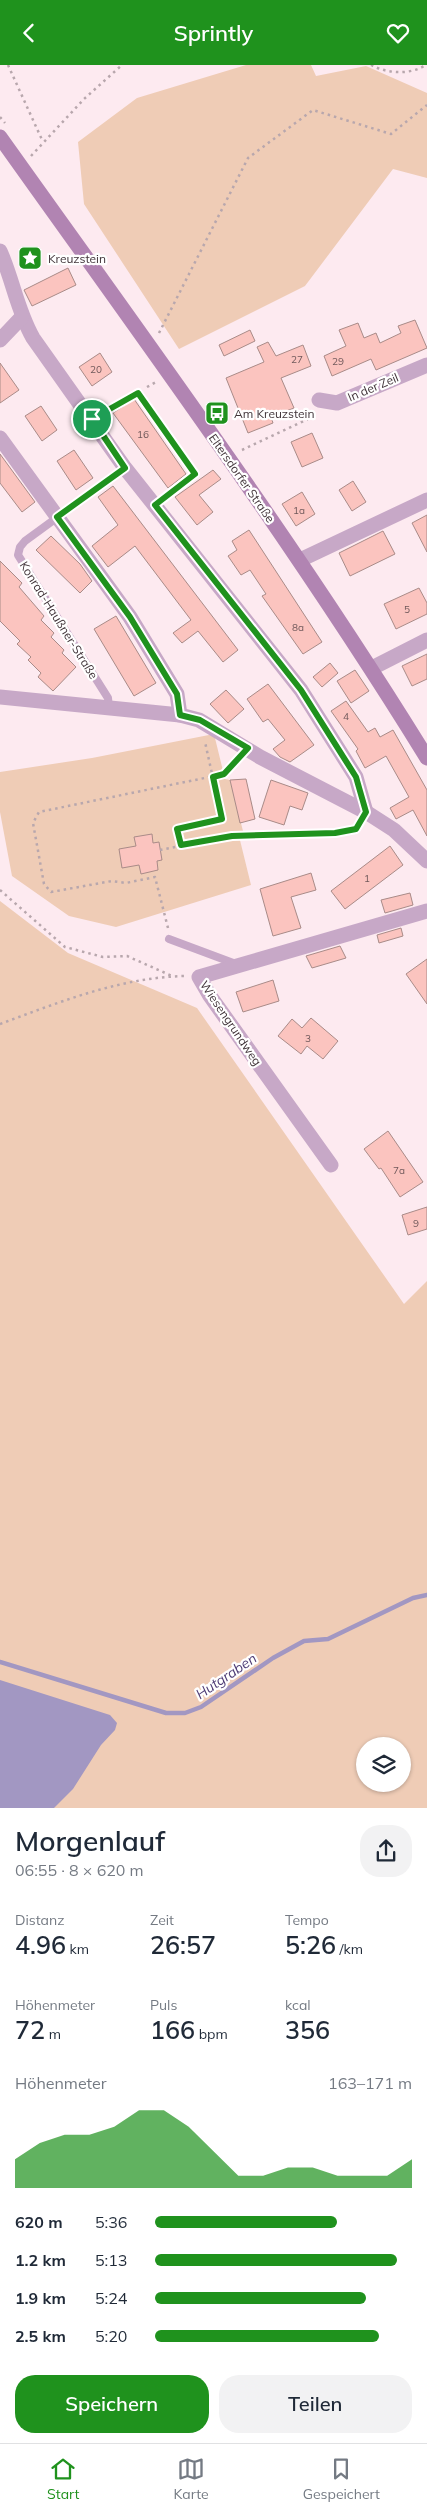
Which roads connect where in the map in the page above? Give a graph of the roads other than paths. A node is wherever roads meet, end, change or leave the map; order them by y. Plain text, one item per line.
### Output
1 (0, 137) edge
2 (0, 251) edge
3 (21, 318) junction
4 (0, 340) edge
5 (427, 365) edge
6 (138, 393) road end
7 (319, 400) road end
8 (0, 438) edge
9 (125, 468) junction
10 (427, 500) edge
11 (155, 505) junction
12 (57, 517) junction
13 (300, 560) junction
14 (427, 640) edge
15 (372, 668) junction
16 (0, 697) edge
17 (109, 708) junction
18 (180, 715) junction
19 (427, 758) edge
20 (366, 812) junction
21 (427, 861) edge
22 (427, 911) edge
23 (169, 939) road end
24 (238, 965) junction
25 (331, 1165) dead end

1 - 13 street, Eltersdorfer Straße
2 - 3 street
3 - 4 street
3 - 9 street
5 - 7 street, In der Zeil
6 - 11 lane
8 - 12 street
9 - 11 street
9 - 12 lane
10 - 13 street
11 - 20 street
12 - 17 lane, Konrad-Haußner-Straße
12 - 18 street
13 - 15 street, Eltersdorfer Straße
14 - 15 street
15 - 19 street, Eltersdorfer Straße
16 - 17 street
17 - 18 street
18 - 20 street
20 - 21 street
22 - 24 street, Wiesengrundweg
23 - 24 lane
24 - 25 street, Wiesengrundweg

